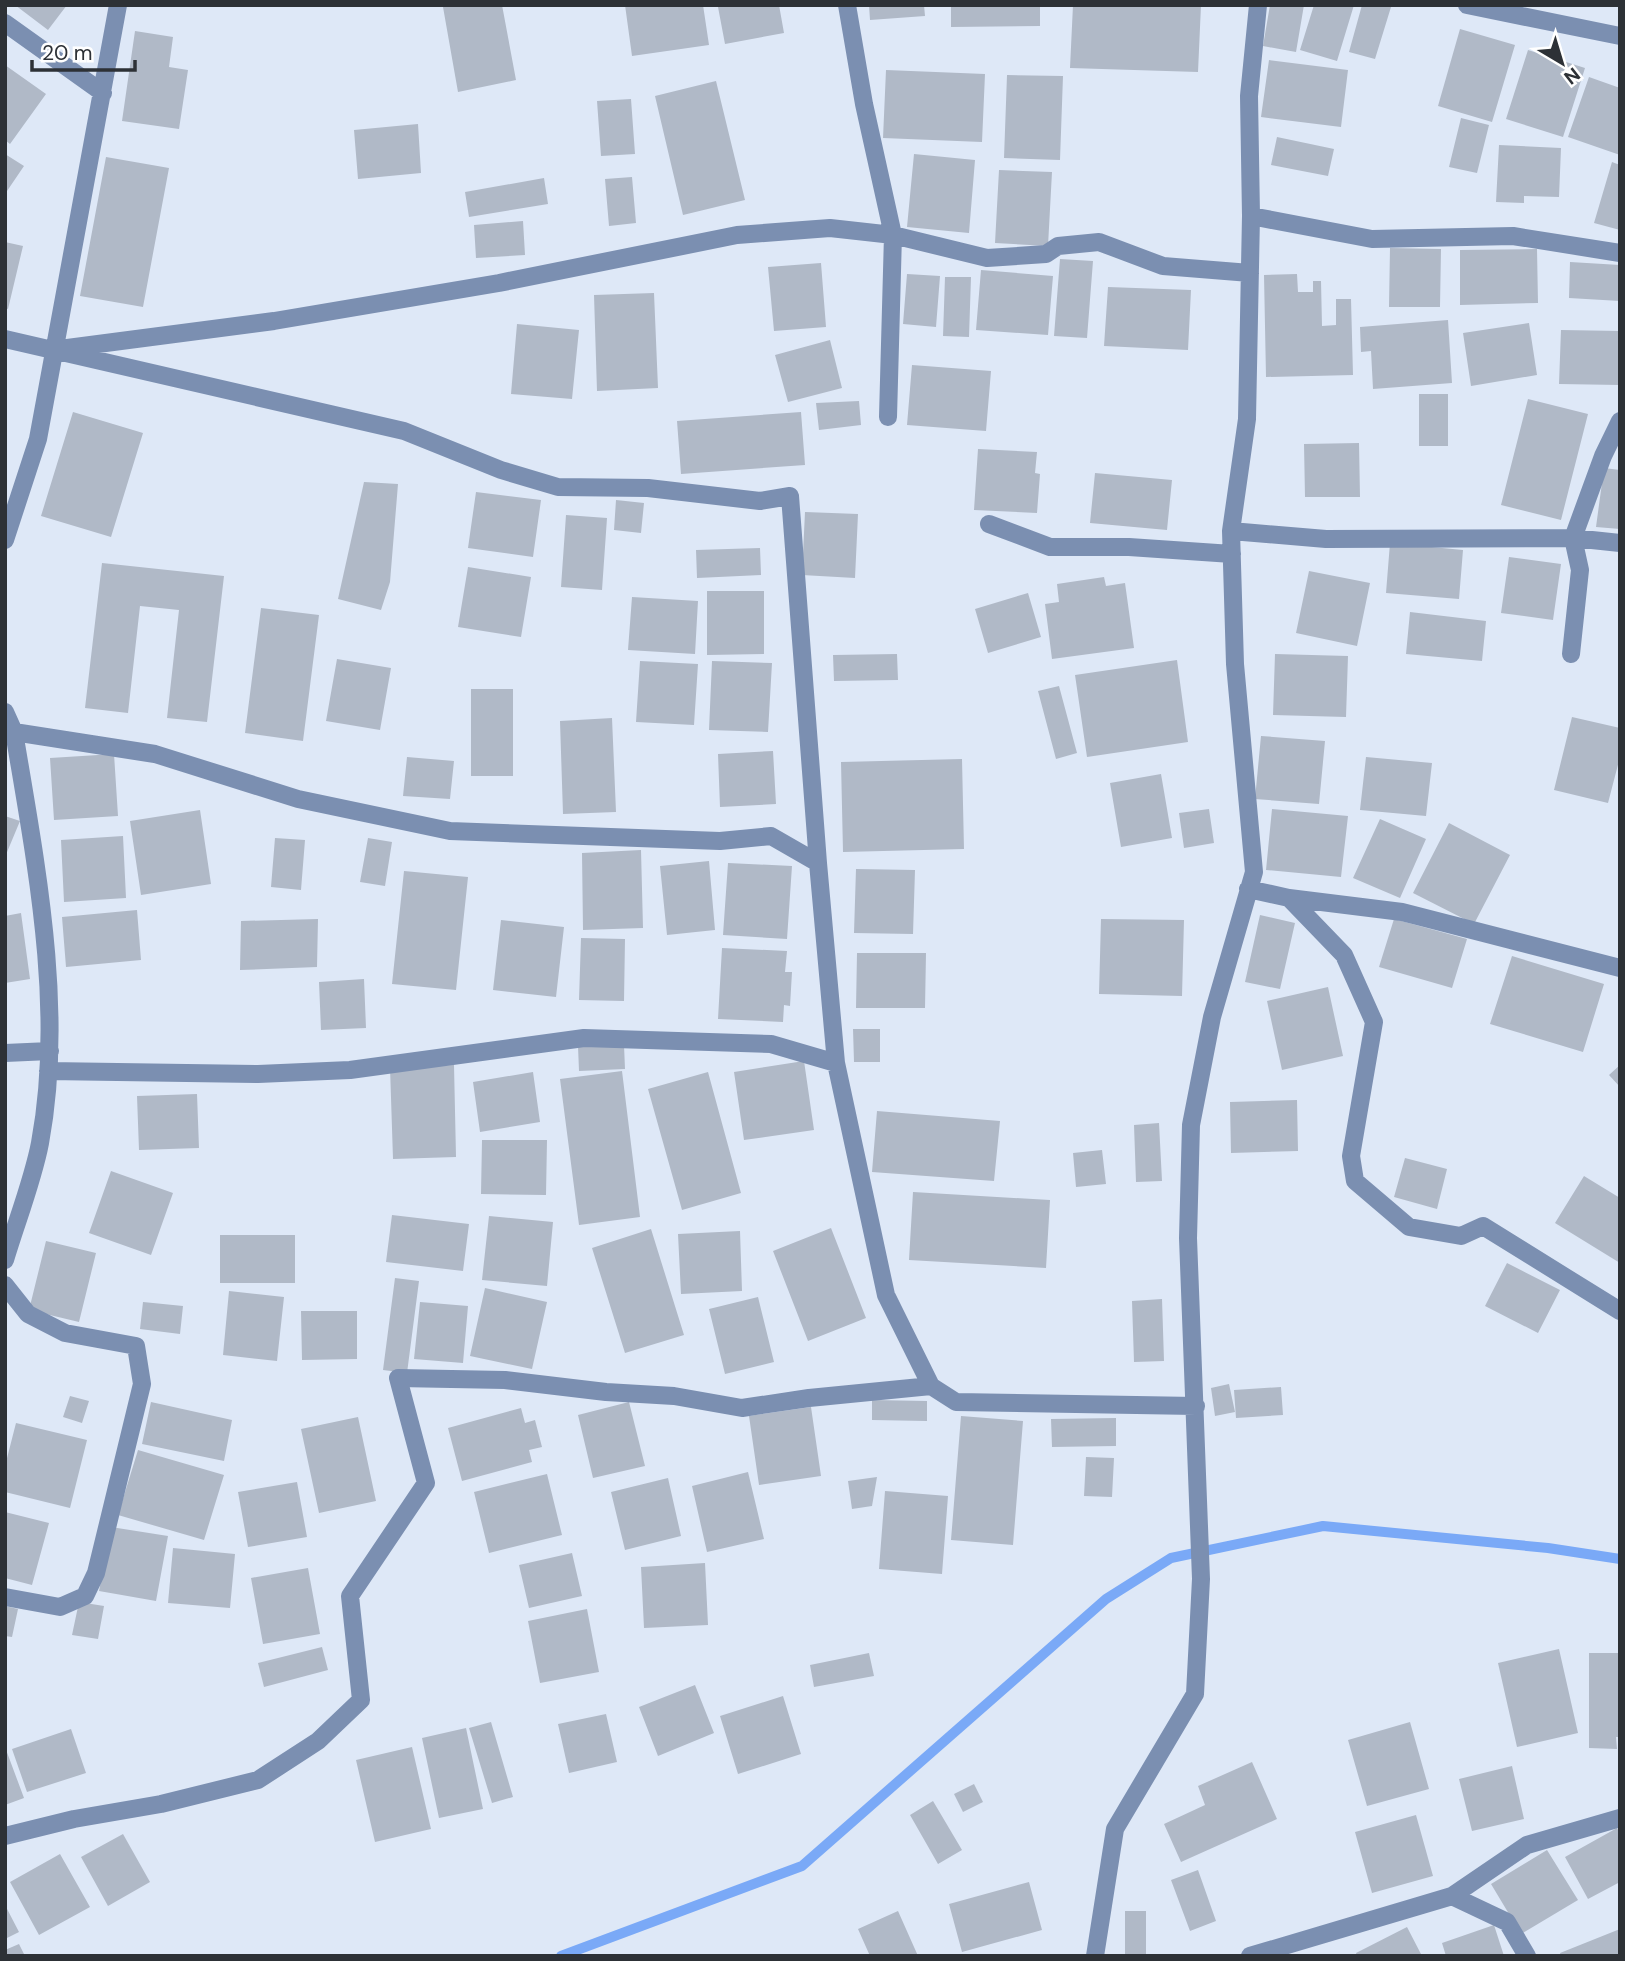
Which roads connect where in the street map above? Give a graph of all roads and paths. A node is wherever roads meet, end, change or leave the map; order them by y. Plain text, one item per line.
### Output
1 (118, 5) edge
2 (847, 5) edge
3 (1258, 5) edge
4 (1467, 5) edge
5 (5, 23) edge
6 (1620, 36) edge
7 (103, 93) junction
8 (1251, 216) junction
9 (892, 234) junction
10 (1620, 253) edge
11 (1250, 273) junction
12 (5, 339) edge
13 (52, 350) junction
14 (888, 417) dead end
15 (1620, 421) edge
16 (989, 524) dead end
17 (1231, 531) junction
18 (6, 532) edge
19 (1573, 538) junction
20 (1620, 543) edge
21 (1232, 554) junction
22 (1571, 654) dead end
23 (5, 712) edge
24 (14, 732) junction
25 (818, 863) junction
26 (1248, 889) junction
27 (1290, 898) junction
28 (1620, 968) edge
29 (50, 1051) junction
30 (5, 1053) edge
31 (836, 1063) junction
32 (48, 1070) junction
33 (5, 1260) edge
34 (5, 1285) edge
35 (1620, 1311) edge
36 (931, 1386) junction
37 (1196, 1406) junction
38 (5, 1597) edge
39 (1620, 1818) edge
40 (5, 1836) edge
41 (1452, 1896) junction
42 (1095, 1956) edge
43 (1250, 1956) edge
44 (1527, 1956) edge

1 - 7 street
2 - 9 street
3 - 8 street
4 - 6 street
5 - 7 street
7 - 13 street
8 - 10 street
8 - 11 street
9 - 11 street
9 - 13 street
9 - 14 street
11 - 17 street
12 - 13 street
13 - 18 street
13 - 25 street
15 - 19 street
16 - 21 street
17 - 19 street
17 - 21 street
19 - 20 street
19 - 22 street
21 - 26 street
23 - 24 street
24 - 25 street
24 - 29 street
25 - 31 street
26 - 27 street
26 - 37 street
27 - 28 street
27 - 35 street
29 - 30 street
29 - 32 street
31 - 32 street
31 - 36 street
32 - 33 street
34 - 38 street
36 - 37 street
36 - 40 street
37 - 42 street
39 - 41 street
41 - 43 street
41 - 44 street

